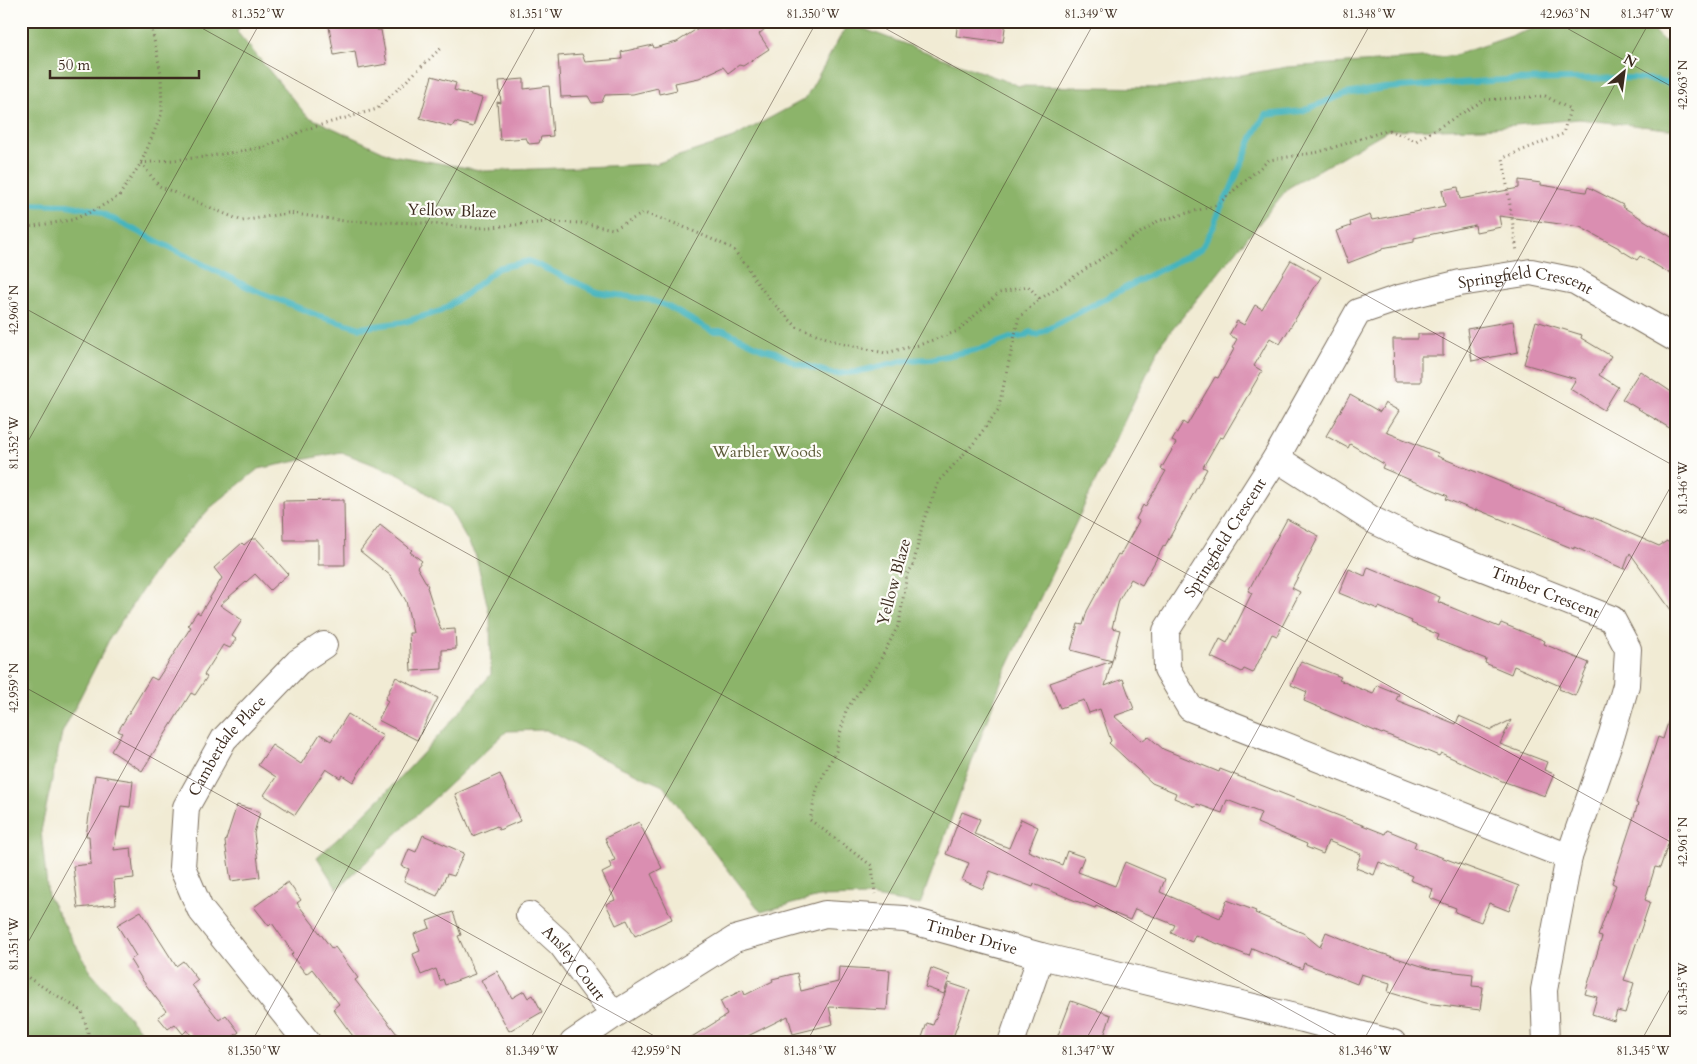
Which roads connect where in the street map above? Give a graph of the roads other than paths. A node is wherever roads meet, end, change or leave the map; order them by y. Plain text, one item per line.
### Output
1 (1676, 339) edge
2 (1276, 458) junction
3 (324, 646) dead end
4 (1568, 857) junction
5 (529, 915) dead end
6 (1041, 956) junction
7 (614, 1014) junction
8 (308, 1043) edge
9 (573, 1043) edge
10 (1011, 1043) edge
11 (1392, 1043) edge
12 (1546, 1043) edge

1 - 2 street, Springfield Crescent
2 - 4 street, Timber Crescent
2 - 4 street, Springfield Crescent
3 - 8 street, Camberdale Place
4 - 12 street, Timber Crescent
5 - 7 street, Ansley Court
6 - 7 street, Timber Drive
6 - 10 street
6 - 11 street, Timber Drive
7 - 9 street, Timber Drive

